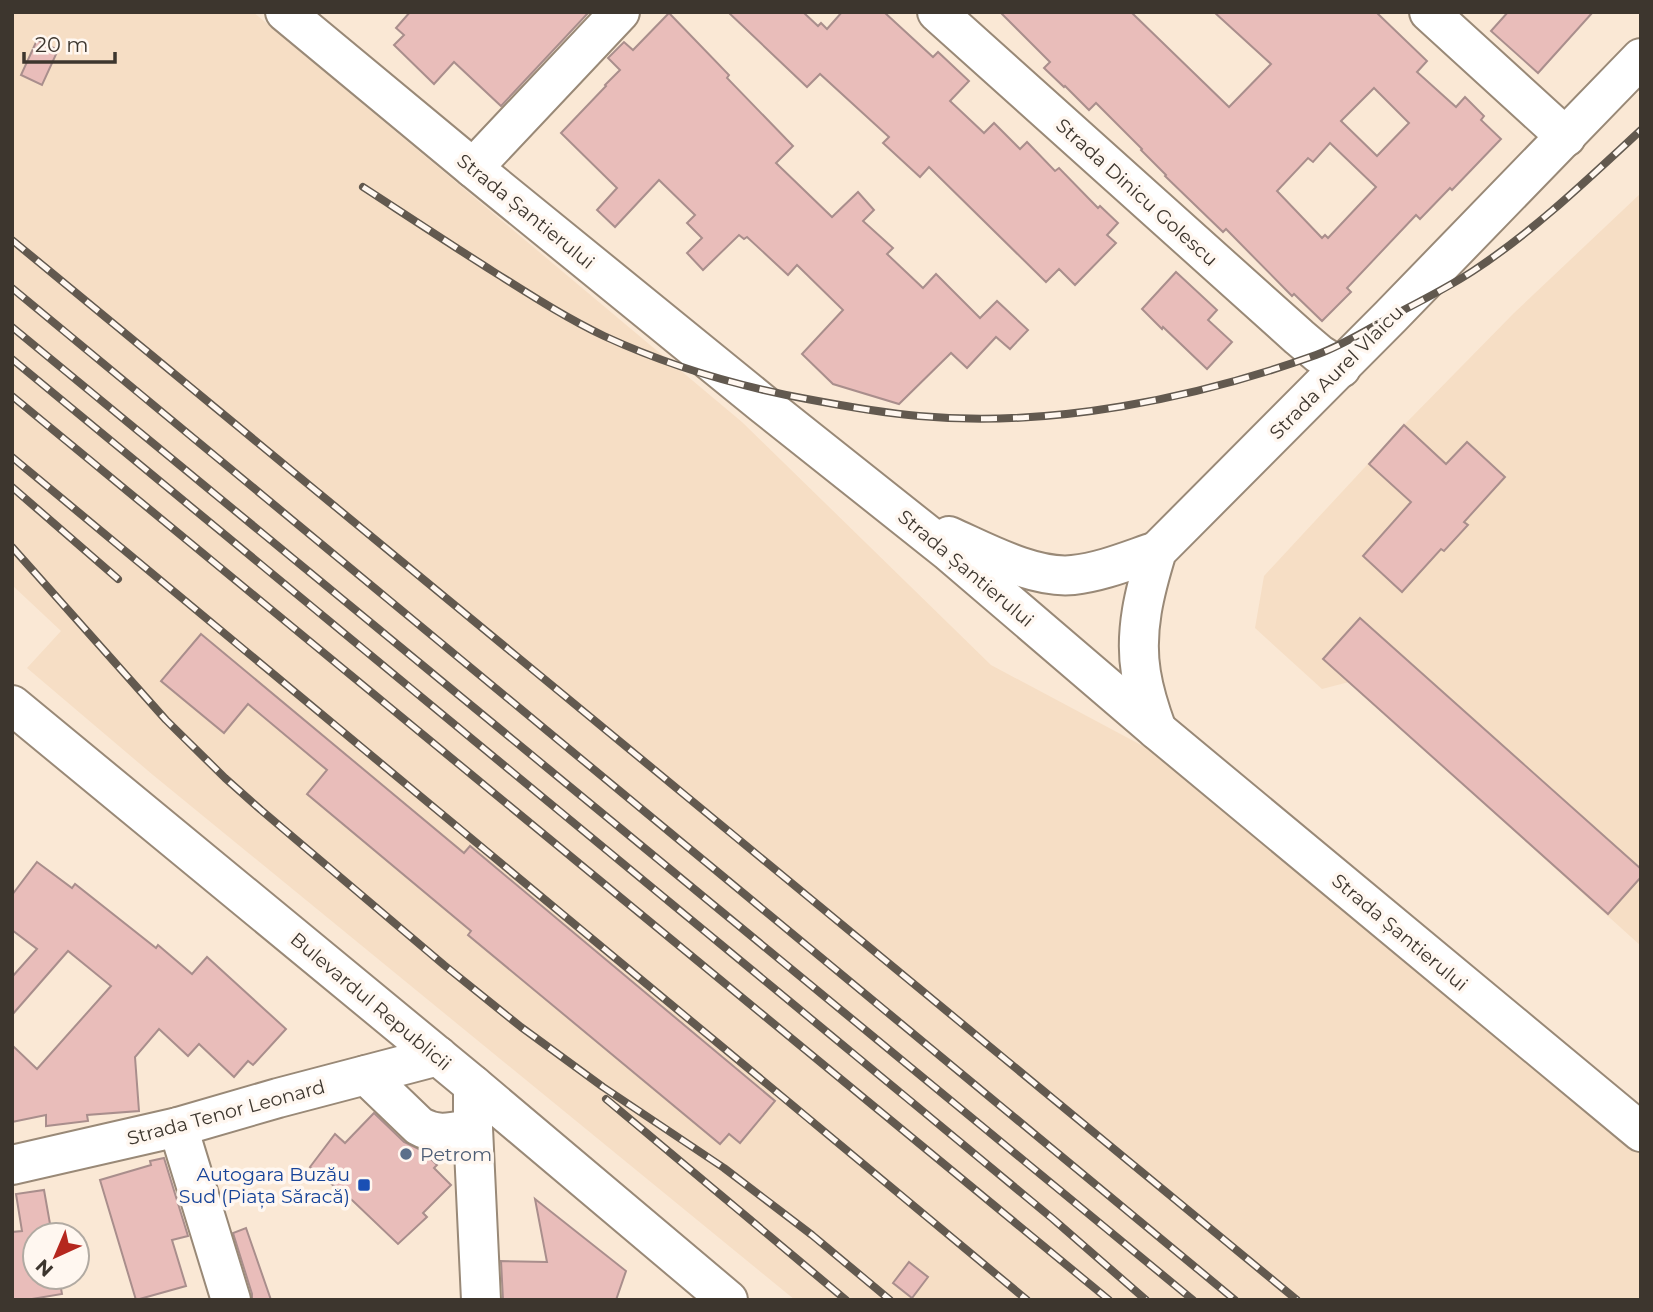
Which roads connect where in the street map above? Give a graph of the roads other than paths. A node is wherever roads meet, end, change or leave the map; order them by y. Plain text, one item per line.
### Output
1 (285, 12) edge
2 (620, 12) edge
3 (937, 12) edge
4 (1429, 12) edge
5 (1641, 58) edge
6 (1566, 137) junction
7 (473, 168) junction
8 (1341, 368) junction
9 (907, 517) junction
10 (1157, 551) junction
11 (12, 705) edge
12 (1157, 730) junction
13 (438, 1056) junction
14 (366, 1075) junction
15 (473, 1085) junction
16 (178, 1127) junction
17 (473, 1128) junction
18 (1641, 1132) edge
19 (12, 1165) edge
20 (232, 1300) edge
21 (481, 1300) edge
22 (728, 1300) edge

1 - 7 street, Strada Șantierului
2 - 7 street
3 - 8 street, Strada Dinicu Golescu
4 - 6 street
5 - 6 street, Strada Aurel Vlaicu
6 - 8 street, Strada Aurel Vlaicu
7 - 9 street, Strada Șantierului
8 - 10 street, Strada Aurel Vlaicu
9 - 10 street
9 - 12 street, Strada Șantierului
10 - 12 street, Strada Aurel Vlaicu
11 - 13 street, Bulevardul Republicii
12 - 18 street, Strada Șantierului
13 - 14 street, Strada Tenor Leonard
13 - 15 street, Bulevardul Republicii
14 - 16 street, Strada Tenor Leonard
14 - 17 street
15 - 17 street
15 - 22 street, Bulevardul Republicii
16 - 19 street, Strada Tenor Leonard
16 - 20 street
17 - 21 street

